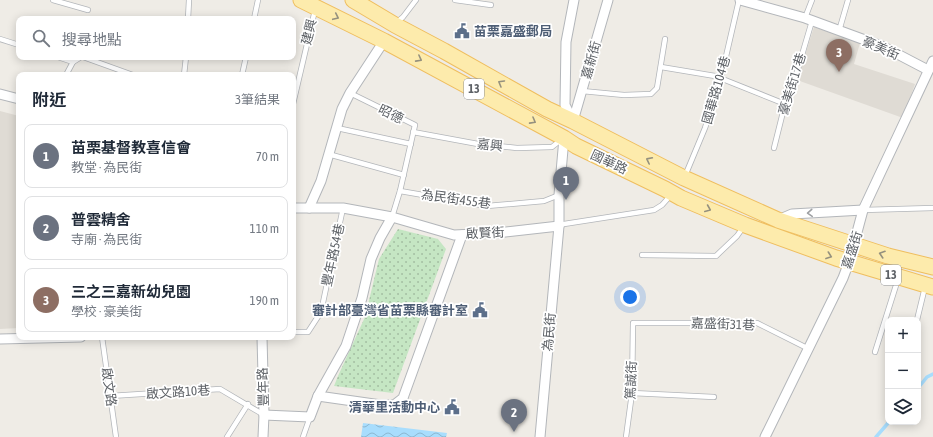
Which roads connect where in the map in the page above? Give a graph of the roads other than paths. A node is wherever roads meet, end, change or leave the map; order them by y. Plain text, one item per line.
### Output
1 (53, 0) edge
2 (189, 0) edge
3 (258, 0) edge
4 (301, 0) edge
5 (353, 0) edge
6 (416, 0) edge
7 (455, 0) edge
8 (574, 0) edge
9 (608, 0) edge
10 (740, 0) edge
11 (812, 0) edge
12 (848, 0) edge
13 (491, 5) dead end
14 (315, 8) junction
15 (88, 10) dead end
16 (188, 16) edge
17 (255, 16) edge
18 (808, 20) junction
19 (395, 25) junction
20 (838, 31) junction
21 (0, 38) edge
22 (665, 39) dead end
23 (384, 41) junction
24 (16, 44) edge
25 (67, 60) edge
26 (77, 60) edge
27 (90, 60) edge
28 (186, 60) edge
29 (245, 60) edge
30 (73, 62) junction
31 (933, 62) edge
32 (661, 67) junction
33 (928, 70) junction
34 (68, 72) edge
35 (124, 72) edge
36 (184, 72) edge
37 (243, 72) edge
38 (721, 78) junction
39 (296, 91) edge
40 (582, 91) junction
41 (350, 93) junction
42 (0, 94) edge
43 (16, 98) edge
44 (785, 104) junction
45 (573, 120) junction
46 (337, 128) junction
47 (413, 132) junction
48 (564, 138) junction
49 (411, 144) junction
50 (774, 148) dead end
51 (328, 154) junction
52 (404, 174) junction
53 (684, 178) junction
54 (400, 191) junction
55 (673, 193) junction
56 (558, 195) junction
57 (296, 208) edge
58 (309, 208) junction
59 (343, 208) junction
60 (933, 208) edge
61 (863, 210) junction
62 (392, 217) junction
63 (778, 220) junction
64 (745, 225) junction
65 (559, 226) junction
66 (462, 235) junction
67 (854, 245) junction
68 (642, 255) dead end
69 (849, 262) junction
70 (933, 267) edge
71 (899, 278) junction
72 (929, 286) edge
73 (918, 317) edge
74 (633, 323) joint
75 (296, 332) edge
76 (0, 339) edge
77 (16, 339) edge
78 (102, 340) edge
79 (262, 340) edge
80 (807, 348) junction
81 (875, 352) dead end
82 (632, 393) junction
83 (110, 396) junction
84 (318, 396) junction
85 (714, 397) dead end
86 (248, 404) junction
87 (264, 415) junction
88 (310, 417) junction
89 (116, 437) edge
90 (227, 437) edge
91 (263, 437) edge
92 (302, 437) edge
93 (540, 437) edge
94 (626, 437) edge
95 (765, 437) edge

1 - 15 lane
2 - 16 lane
3 - 17 lane
4 - 14 main road, 國華路 / 13
5 - 19 main road, 國華路 / 13
6 - 19 lane
7 - 13 lane
8 - 45 street
9 - 40 street, 嘉新街
10 - 18 street, 豪美街
10 - 38 lane, 國華路104巷
11 - 18 lane, 豪美街17巷
12 - 20 lane
14 -> 23 main road, 國華路 / 13
14 - 39 lane, 建興
18 - 20 street, 豪美街
18 - 44 lane, 豪美街17巷
19 - 23 main road
45 -> 19 main road, 國華路 / 13
20 - 33 street, 豪美街
21 - 24 lane
22 - 32 lane
23 - 41 street
23 -> 48 main road, 國華路 / 13
25 - 30 lane
26 - 30 lane
27 - 35 lane
28 - 36 lane
29 - 37 lane
30 - 34 lane
31 - 33 street, 嘉盛街
32 - 38 lane
32 - 40 lane
33 - 61 street, 嘉盛街
38 - 44 lane
38 - 53 lane, 國華路104巷
40 - 45 street, 嘉新街
41 - 46 street
41 - 47 lane, 昭德
42 - 43 street
44 - 50 lane, 豪美街17巷
45 - 48 main road
53 -> 45 main road, 國華路 / 13
46 - 49 lane, 昭德
46 - 51 street
47 - 48 lane, 嘉興
47 - 49 lane, 昭德
48 - 55 main road, 國華路 / 13
48 - 56 street, 為民街
49 - 52 lane, 昭德
51 - 52 lane
51 - 58 street
52 - 54 lane, 昭德
53 - 55 main road
53 - 63 main road, 國華路 / 13
54 - 56 lane, 為民街455巷
54 - 62 lane, 昭德
55 -> 64 main road, 國華路 / 13
55 - 65 lane, 啟賢街
56 - 65 street, 為民街
57 - 58 street, 啟賢街
58 - 59 street, 啟賢街
59 - 62 street, 啟賢街
59 - 75 lane, 豐年路54巷
60 - 61 lane
61 -> 63 street
61 - 67 street, 嘉盛街
62 - 66 street, 啟賢街
62 - 84 street
63 - 67 main road, 國華路 / 13
64 - 68 lane
64 -> 69 main road, 國華路 / 13
65 - 66 street, 啟賢街
65 - 93 street, 為民街
66 - 84 street
67 - 69 street, 嘉盛街
70 -> 67 main road, 國華路 / 13
69 - 71 main road, 國華路 / 13
69 - 80 street, 嘉盛街
71 - 72 main road, 國華路 / 13
71 - 81 lane
72 - 73 lane
74 - 80 lane, 嘉盛街31巷
74 - 82 lane, 篤誠街
76 - 77 street
78 - 83 lane, 啟文路
79 - 87 street, 豐年路
80 - 95 street, 嘉盛街
82 - 85 lane
82 - 94 lane, 篤誠街
83 - 86 lane, 啟文路10巷
83 - 89 lane, 啟文路
84 - 88 street
86 - 87 lane, 啟文路10巷
86 - 90 lane
87 - 88 street
87 - 91 street, 豐年路
88 - 92 lane

